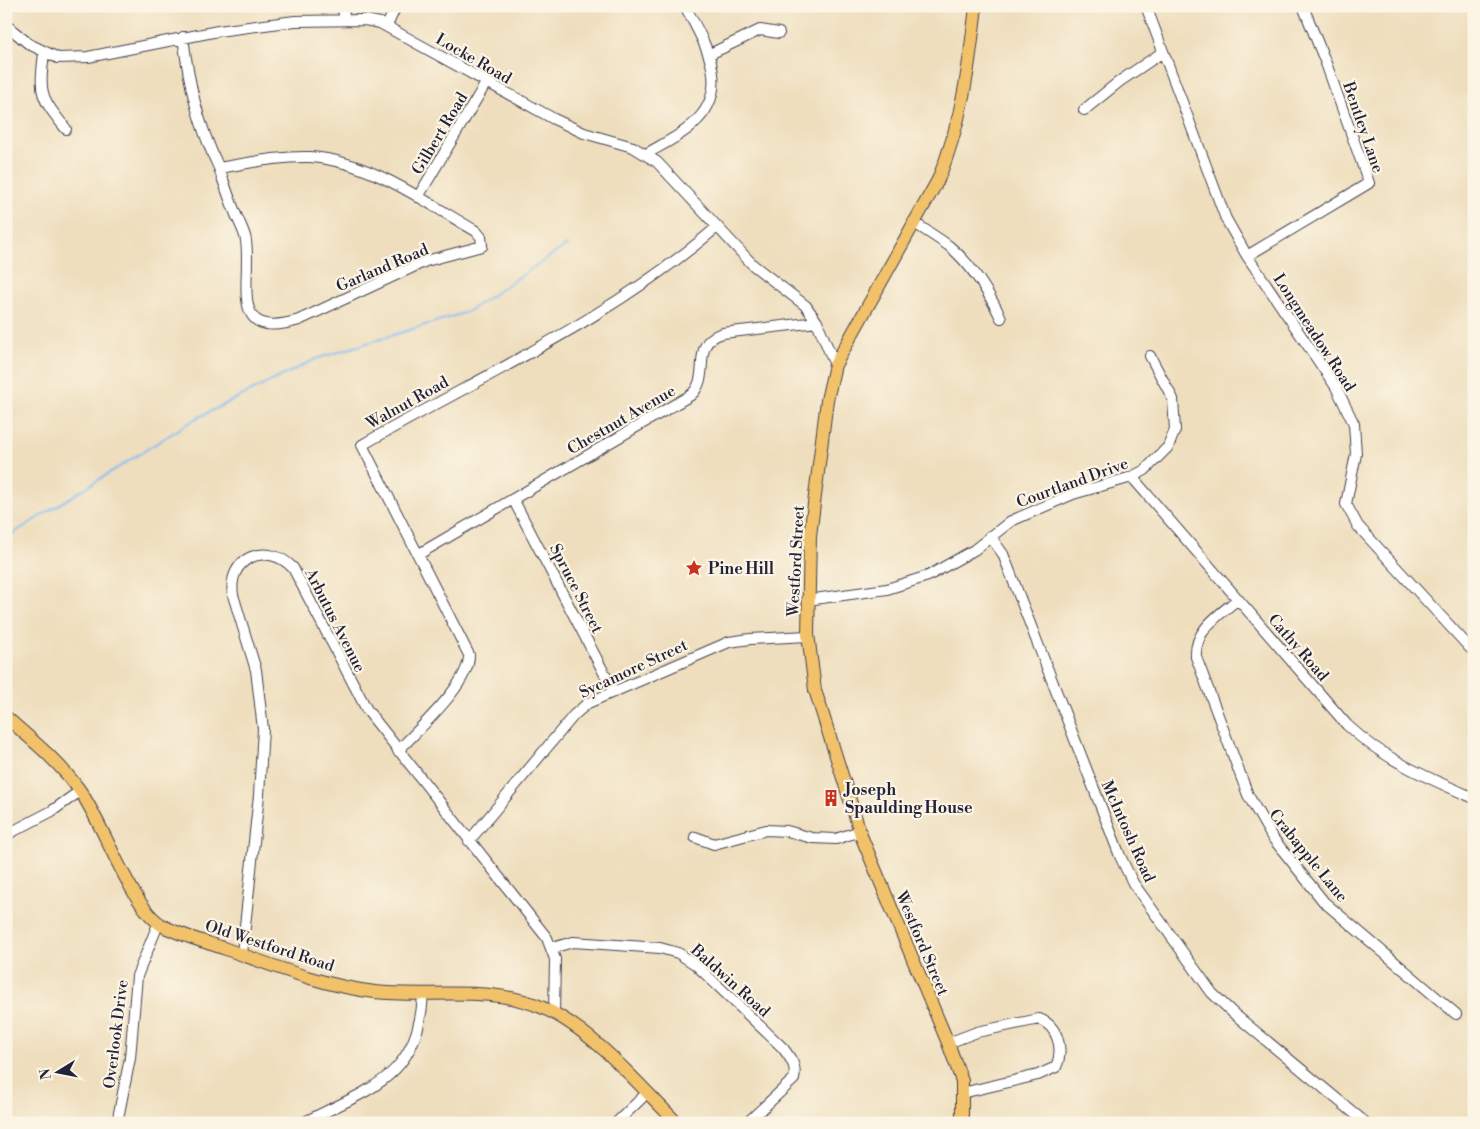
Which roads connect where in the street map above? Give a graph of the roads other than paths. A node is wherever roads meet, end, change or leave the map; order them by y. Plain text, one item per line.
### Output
1 (342, 6) edge
2 (396, 6) edge
3 (685, 6) edge
4 (976, 6) edge
5 (1146, 6) edge
6 (1303, 6) edge
7 (345, 19) junction
8 (6, 25) edge
9 (387, 26) junction
10 (779, 33) dead end
11 (183, 37) junction
12 (1163, 52) junction
13 (44, 53) junction
14 (710, 54) junction
15 (486, 83) junction
16 (1084, 110) dead end
17 (66, 129) dead end
18 (646, 154) junction
19 (219, 168) junction
20 (418, 198) junction
21 (913, 222) junction
22 (717, 227) junction
23 (1247, 256) junction
24 (1002, 318) dead end
25 (816, 322) junction
26 (1150, 356) dead end
27 (835, 365) junction
28 (1132, 477) junction
29 (513, 499) junction
30 (990, 536) junction
31 (419, 554) junction
32 (1238, 599) junction
33 (807, 600) junction
34 (808, 636) junction
35 (1470, 648) dead end
36 (614, 692) junction
37 (6, 717) edge
38 (398, 751) junction
39 (80, 791) junction
40 (1474, 798) edge
41 (860, 830) junction
42 (6, 835) edge
43 (694, 837) dead end
44 (469, 840) junction
45 (159, 922) junction
46 (552, 948) junction
47 (242, 954) junction
48 (423, 994) junction
49 (554, 1014) junction
50 (1456, 1014) dead end
51 (948, 1043) junction
52 (647, 1093) junction
53 (962, 1093) junction
54 (117, 1123) edge
55 (303, 1123) edge
56 (616, 1123) edge
57 (677, 1123) edge
58 (746, 1123) edge
59 (962, 1123) edge
60 (1366, 1123) edge

1 - 7 street
2 - 9 street
3 - 14 street
4 - 21 main road, Westford Street
5 - 12 street, Longmeadow Road
6 - 23 street, Bentley Lane
7 - 9 street, Locke Road
7 - 11 street, Locke Road
8 - 13 street, Locke Road
9 - 15 street, Locke Road
10 - 14 street
11 - 13 street, Locke Road
11 - 19 street, Garland Road
12 - 16 street
12 - 23 street, Longmeadow Road
13 - 17 street
14 - 18 street
15 - 18 street, Locke Road
15 - 20 street, Gilbert Road
18 - 22 street, Locke Road
19 - 20 street, Garland Road
19 - 20 street, Garland Road
21 - 24 street
21 - 27 main road, Westford Street
22 - 25 street, Locke Road
22 - 31 street, Walnut Road
23 - 35 street, Longmeadow Road
25 - 27 street, Locke Road
25 - 29 street, Chestnut Avenue
26 - 28 street, Courtland Drive
27 - 33 main road, Westford Street
28 - 30 street, Courtland Drive
28 - 32 street, Cathy Road
29 - 31 street, Chestnut Avenue
29 - 36 street, Spruce Street
30 - 33 street, Courtland Drive
30 - 60 street, McIntosh Road
31 - 38 street, Walnut Road
32 - 40 street, Cathy Road
32 - 50 street, Crabapple Lane
33 - 34 main road, Westford Street
34 - 36 street, Sycamore Street
34 - 41 main road, Westford Street
36 - 44 street, Sycamore Street
37 - 39 main road, Old Westford Road
38 - 44 street, Arbutus Avenue
38 - 47 street, Arbutus Avenue
39 - 42 street
39 - 45 main road, Old Westford Road
41 - 43 street
41 - 51 main road, Westford Street
44 - 46 street, Arbutus Avenue
45 - 47 main road, Old Westford Road
45 - 54 street, Overlook Drive
46 - 49 street, Arbutus Avenue
46 - 58 street, Baldwin Road
47 - 48 main road, Old Westford Road
48 - 49 main road, Old Westford Road
48 - 55 street
49 - 52 main road, Old Westford Road
51 - 53 main road, Westford Street
51 - 53 street
52 - 56 street
52 - 57 main road, Old Westford Road
53 - 59 main road, Westford Street

